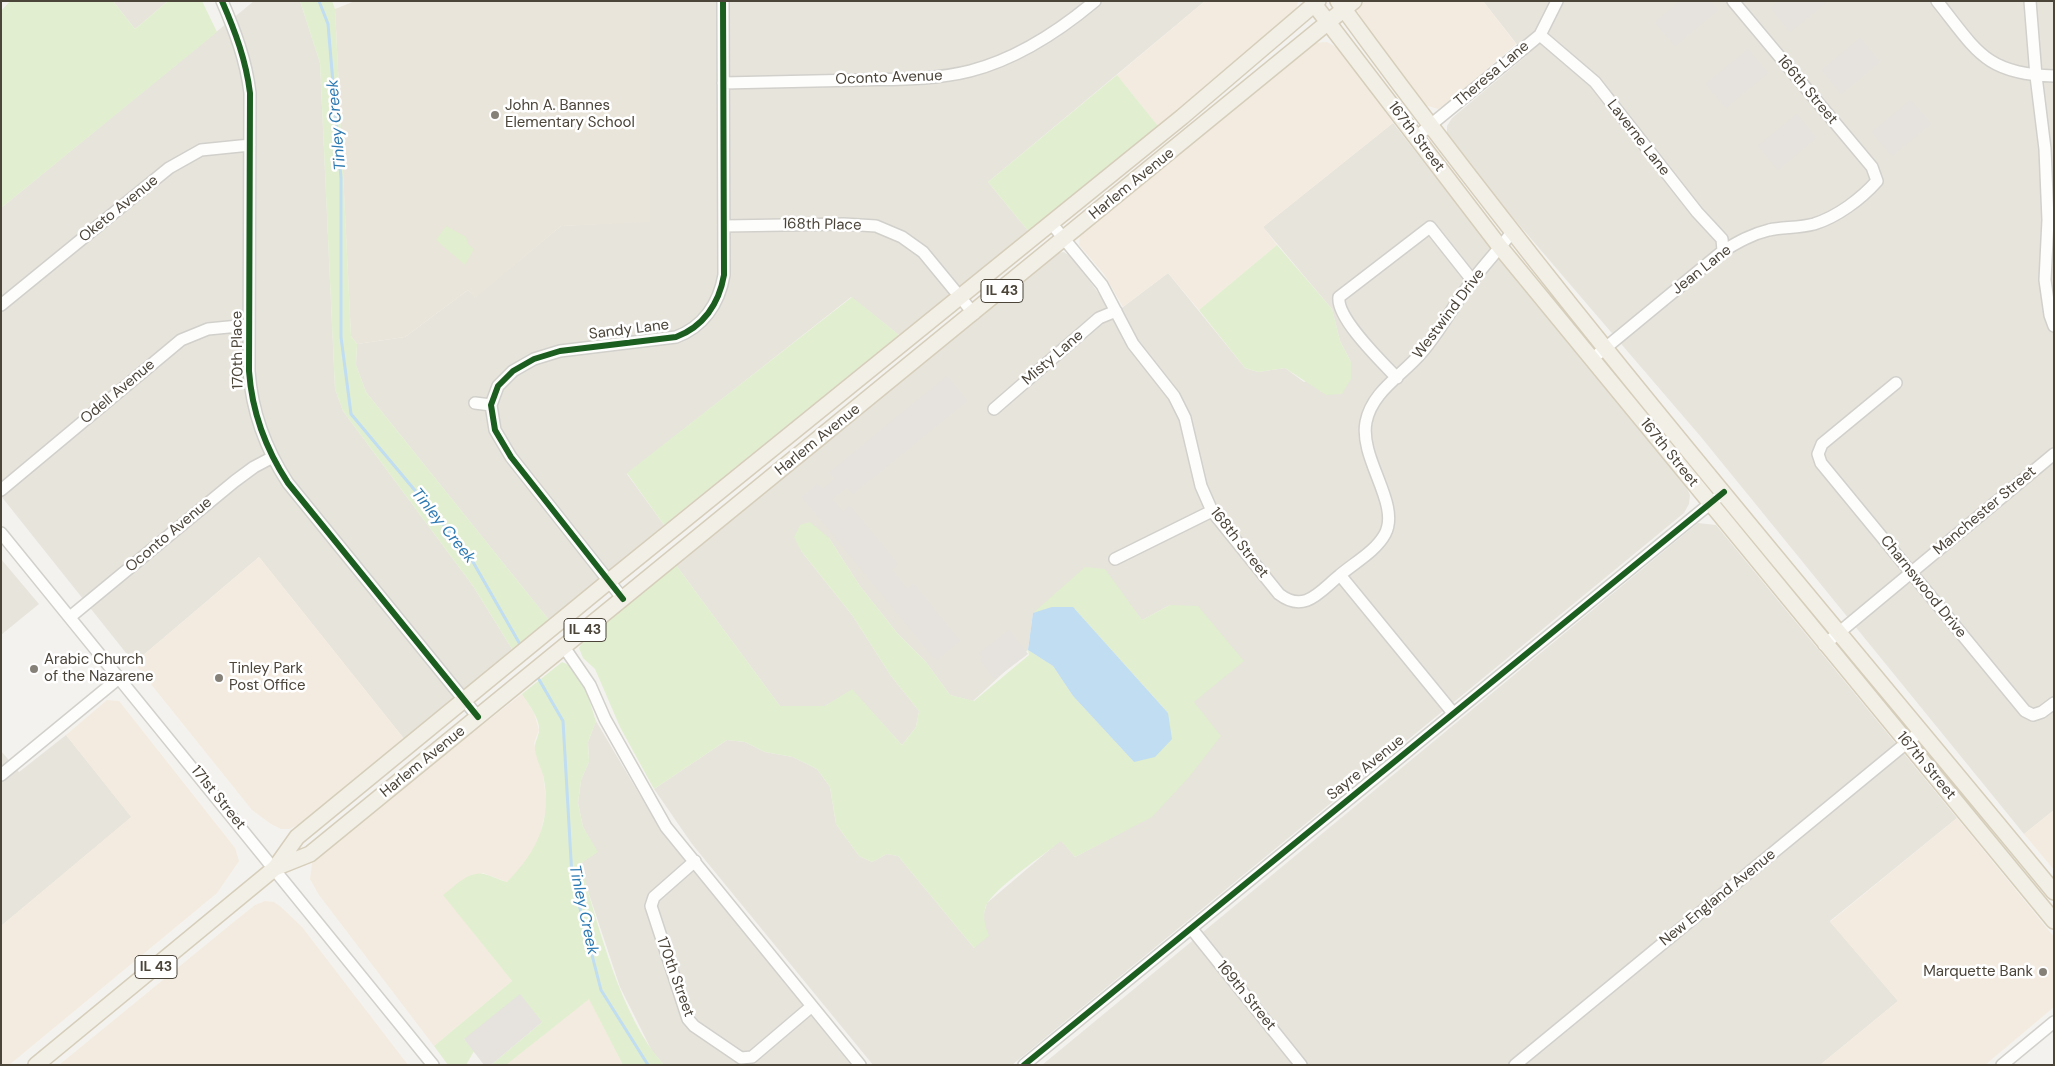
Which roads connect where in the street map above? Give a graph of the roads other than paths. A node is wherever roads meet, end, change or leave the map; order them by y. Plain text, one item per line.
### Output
1 (222, 1) edge
2 (723, 1) edge
3 (1095, 1) edge
4 (1556, 1) edge
5 (1733, 1) edge
6 (1937, 1) edge
7 (2030, 1) edge
8 (1314, 2) edge
9 (1345, 4) edge
10 (1328, 23) junction
11 (1540, 35) junction
12 (2036, 76) junction
13 (2054, 76) edge
14 (723, 82) junction
15 (1430, 126) junction
16 (1416, 137) junction
17 (250, 145) junction
18 (1877, 181) joint
19 (1051, 224) junction
20 (725, 226) junction
21 (1513, 231) junction
22 (1065, 239) junction
23 (1500, 247) junction
24 (1723, 251) junction
25 (1472, 280) junction
26 (960, 297) junction
27 (1, 304) edge
28 (1116, 311) junction
29 (974, 314) junction
30 (249, 325) junction
31 (2054, 326) edge
32 (1605, 349) junction
33 (1592, 359) junction
34 (1397, 378) junction
35 (1896, 383) dead end
36 (474, 403) dead end
37 (490, 405) junction
38 (994, 410) dead end
39 (2054, 454) edge
40 (271, 458) junction
41 (1, 490) edge
42 (1724, 492) junction
43 (1711, 503) junction
44 (1212, 511) junction
45 (1, 533) edge
46 (1115, 559) dead end
47 (1912, 572) junction
48 (1340, 575) junction
49 (609, 581) junction
50 (623, 599) junction
51 (70, 617) junction
52 (1839, 632) junction
53 (1824, 644) junction
54 (564, 647) junction
55 (119, 678) junction
56 (465, 700) junction
57 (2054, 703) edge
58 (1453, 713) junction
59 (478, 717) junction
60 (1921, 731) junction
61 (1907, 744) junction
62 (1, 775) edge
63 (695, 861) junction
64 (275, 868) junction
65 (2054, 892) edge
66 (2054, 921) edge
67 (1191, 928) junction
68 (812, 1006) junction
69 (2054, 1022) edge
70 (36, 1065) edge
71 (433, 1065) edge
72 (860, 1065) edge
73 (1024, 1065) edge
74 (1301, 1065) edge
75 (1515, 1065) edge
76 (2002, 1065) edge

1 - 17 street, 170th Place
2 - 14 street, Sandy Lane
3 - 14 street, Oconto Avenue
4 - 11 street, Theresa Lane
5 - 18 street, 166th Street
6 - 12 street
7 - 12 street
8 - 10 main road, 167th Street
8 - 19 main road, Harlem Avenue / IL 43
9 - 10 main road, Harlem Avenue / IL 43
9 - 15 main road, 167th Street
10 - 16 main road, 167th Street
10 - 22 main road, Harlem Avenue / IL 43
11 - 15 street, Theresa Lane
11 - 24 street, Laverne Lane
12 - 13 street
12 - 31 street
14 - 20 street, Sandy Lane
15 - 16 street, Theresa Lane
15 - 21 main road, 167th Street
16 - 23 main road, 167th Street
17 - 27 street, Oketo Avenue
17 - 30 street, 170th Place
18 - 24 street, Jean Lane
19 - 22 street, 168th Street
19 - 26 main road, Harlem Avenue / IL 43
20 - 26 street, 168th Place
20 - 37 street, Sandy Lane
21 - 23 street, Westwind Drive
21 - 32 main road, 167th Street
22 - 28 street, 168th Street
22 - 29 main road, Harlem Avenue / IL 43
23 - 25 street, Westwind Drive
23 - 33 main road, 167th Street
24 - 32 street, Jean Lane
25 - 34 street, Westwind Drive
25 - 34 street
26 - 29 street, 168th Place
26 - 49 main road, Harlem Avenue / IL 43
28 - 38 street, Misty Lane
28 - 44 street, 168th Street
29 - 50 main road, Harlem Avenue / IL 43
30 - 40 street, 170th Place
30 - 41 street, Odell Avenue
32 - 33 street, Jean Lane
32 - 42 main road, 167th Street
33 - 43 main road, 167th Street
34 - 48 street, Westwind Drive
35 - 47 street, Charnswood Drive
36 - 37 street
37 - 49 street
39 - 47 street, Manchester Street
40 - 51 street, Oconto Avenue
40 - 56 street, 170th Place
42 - 43 street, Sayre Avenue
42 - 52 main road, 167th Street
43 - 53 main road, 167th Street
43 - 58 street, Sayre Avenue
44 - 46 street
44 - 48 street, 168th Street
45 - 51 street, 171st Street
47 - 52 street, Manchester Street
47 - 57 street, Charnswood Drive
48 - 58 street
49 - 50 street
49 - 56 main road, Harlem Avenue / IL 43
50 - 54 main road, Harlem Avenue / IL 43
51 - 55 street, 171st Street
52 - 53 street, Manchester Street
52 - 60 main road, 167th Street
53 - 61 main road, 167th Street
54 - 59 main road, Harlem Avenue / IL 43
54 - 63 street
55 - 62 street
55 - 64 street, 171st Street
56 - 59 street, 170th Place
56 - 64 main road, Harlem Avenue / IL 43
58 - 67 street, Sayre Avenue
59 - 64 main road, Harlem Avenue / IL 43
60 - 61 street, New England Avenue
60 - 65 main road, 167th Street
61 - 66 main road, 167th Street
61 - 75 street, New England Avenue
63 - 68 street
63 - 68 street, 170th Street
64 - 70 main road, Harlem Avenue / IL 43
64 - 71 street, 171st Street
67 - 73 street, Sayre Avenue
67 - 74 street, 169th Street
68 - 72 street
69 - 76 street

